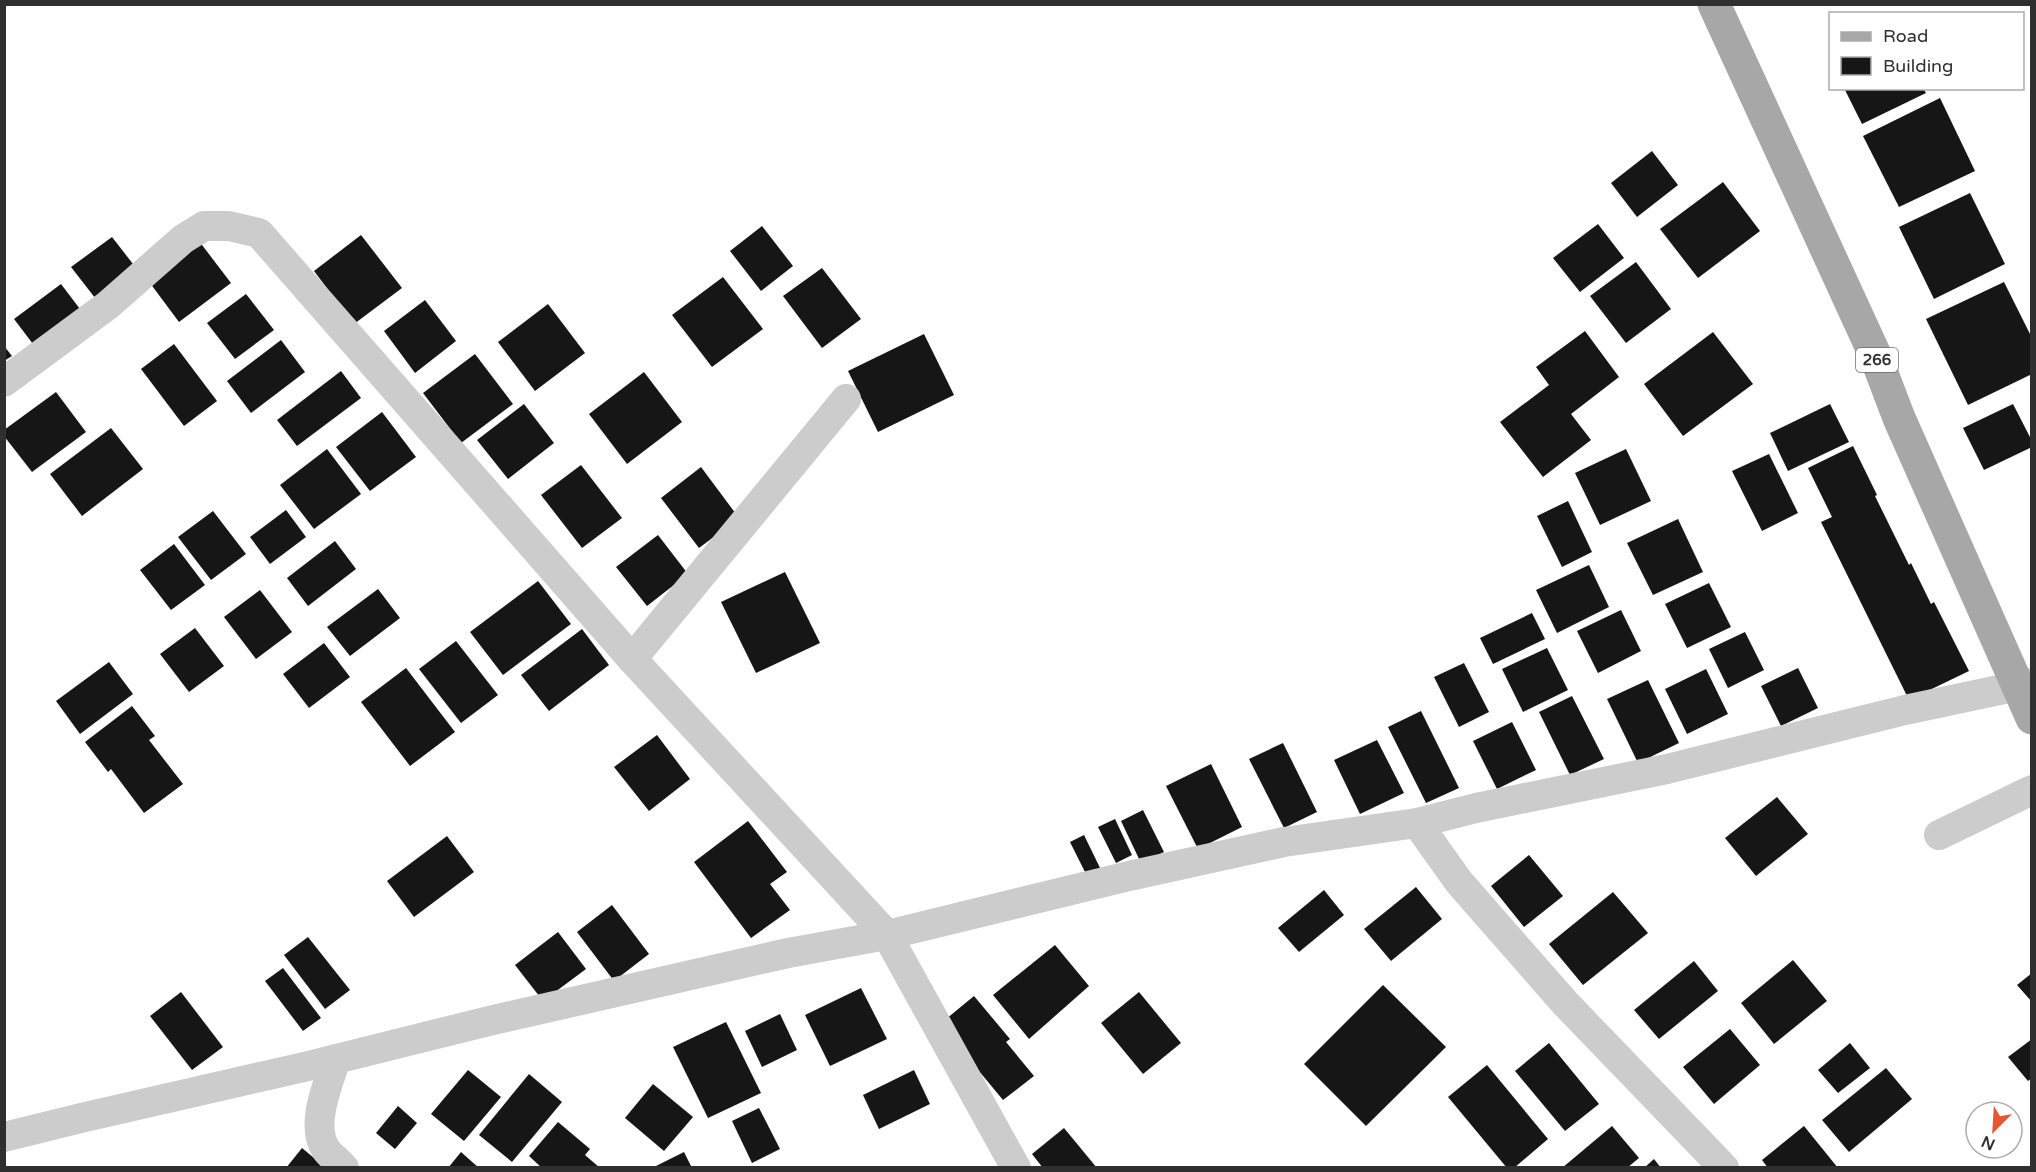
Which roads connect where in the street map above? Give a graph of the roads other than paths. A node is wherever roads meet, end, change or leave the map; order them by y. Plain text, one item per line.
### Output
1 (1714, 4) edge
2 (4, 382) edge
3 (846, 399) dead end
4 (632, 659) junction
5 (2024, 684) edge
6 (2031, 718) edge
7 (2031, 790) edge
8 (1417, 823) junction
9 (1940, 835) dead end
10 (887, 935) junction
11 (336, 1059) junction
12 (4, 1137) edge
13 (344, 1167) edge
14 (1016, 1167) edge
15 (1724, 1167) edge

1 - 5 main road, 266
2 - 4 street
3 - 4 street
4 - 10 street
5 - 6 main road, 266
5 - 8 street
7 - 9 street
8 - 10 street
8 - 15 street
10 - 11 street
10 - 14 street
11 - 12 street
11 - 13 street

